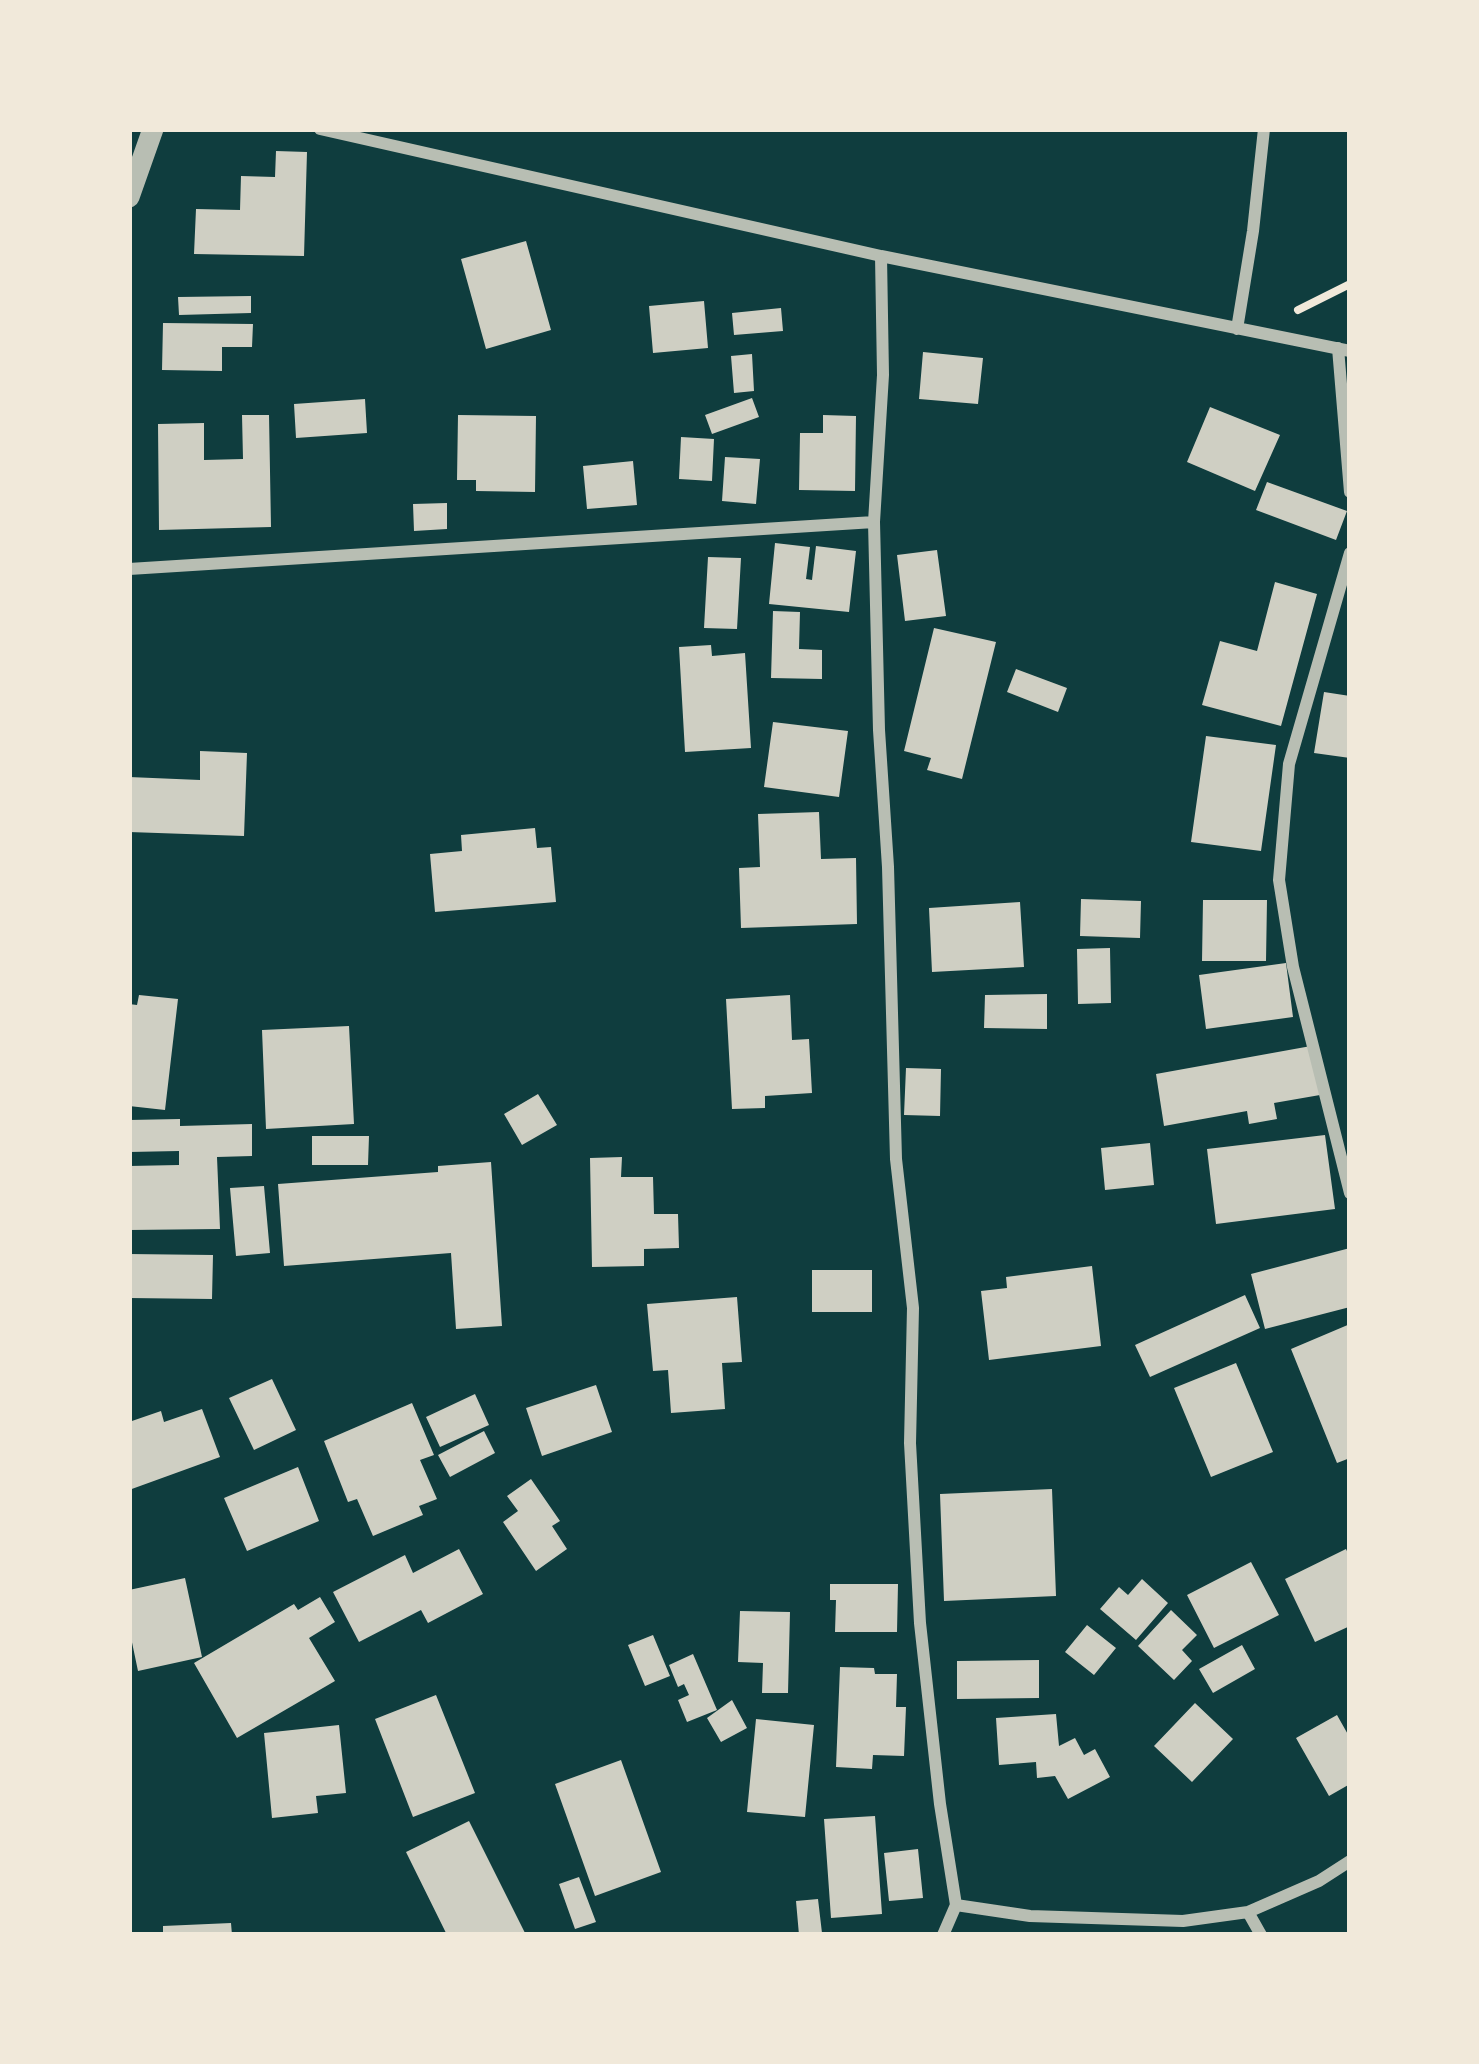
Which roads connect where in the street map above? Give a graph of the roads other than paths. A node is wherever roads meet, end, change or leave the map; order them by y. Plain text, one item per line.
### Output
1 (153, 129) edge
2 (320, 129) edge
3 (1264, 129) edge
4 (129, 197) edge
5 (880, 256) junction
6 (1237, 329) junction
7 (1344, 350) edge
8 (1350, 492) edge
9 (874, 522) junction
10 (1350, 553) edge
11 (129, 569) edge
12 (1350, 1193) edge
13 (1350, 1862) edge
14 (956, 1905) junction
15 (1249, 1912) junction
16 (943, 1935) edge
17 (1262, 1935) edge

1 - 4 street
2 - 5 street
3 - 6 street
5 - 6 street
5 - 9 street
6 - 7 street
7 - 8 street
9 - 11 street
9 - 14 street
10 - 12 street
13 - 15 street
14 - 15 street
14 - 16 street
15 - 17 street

